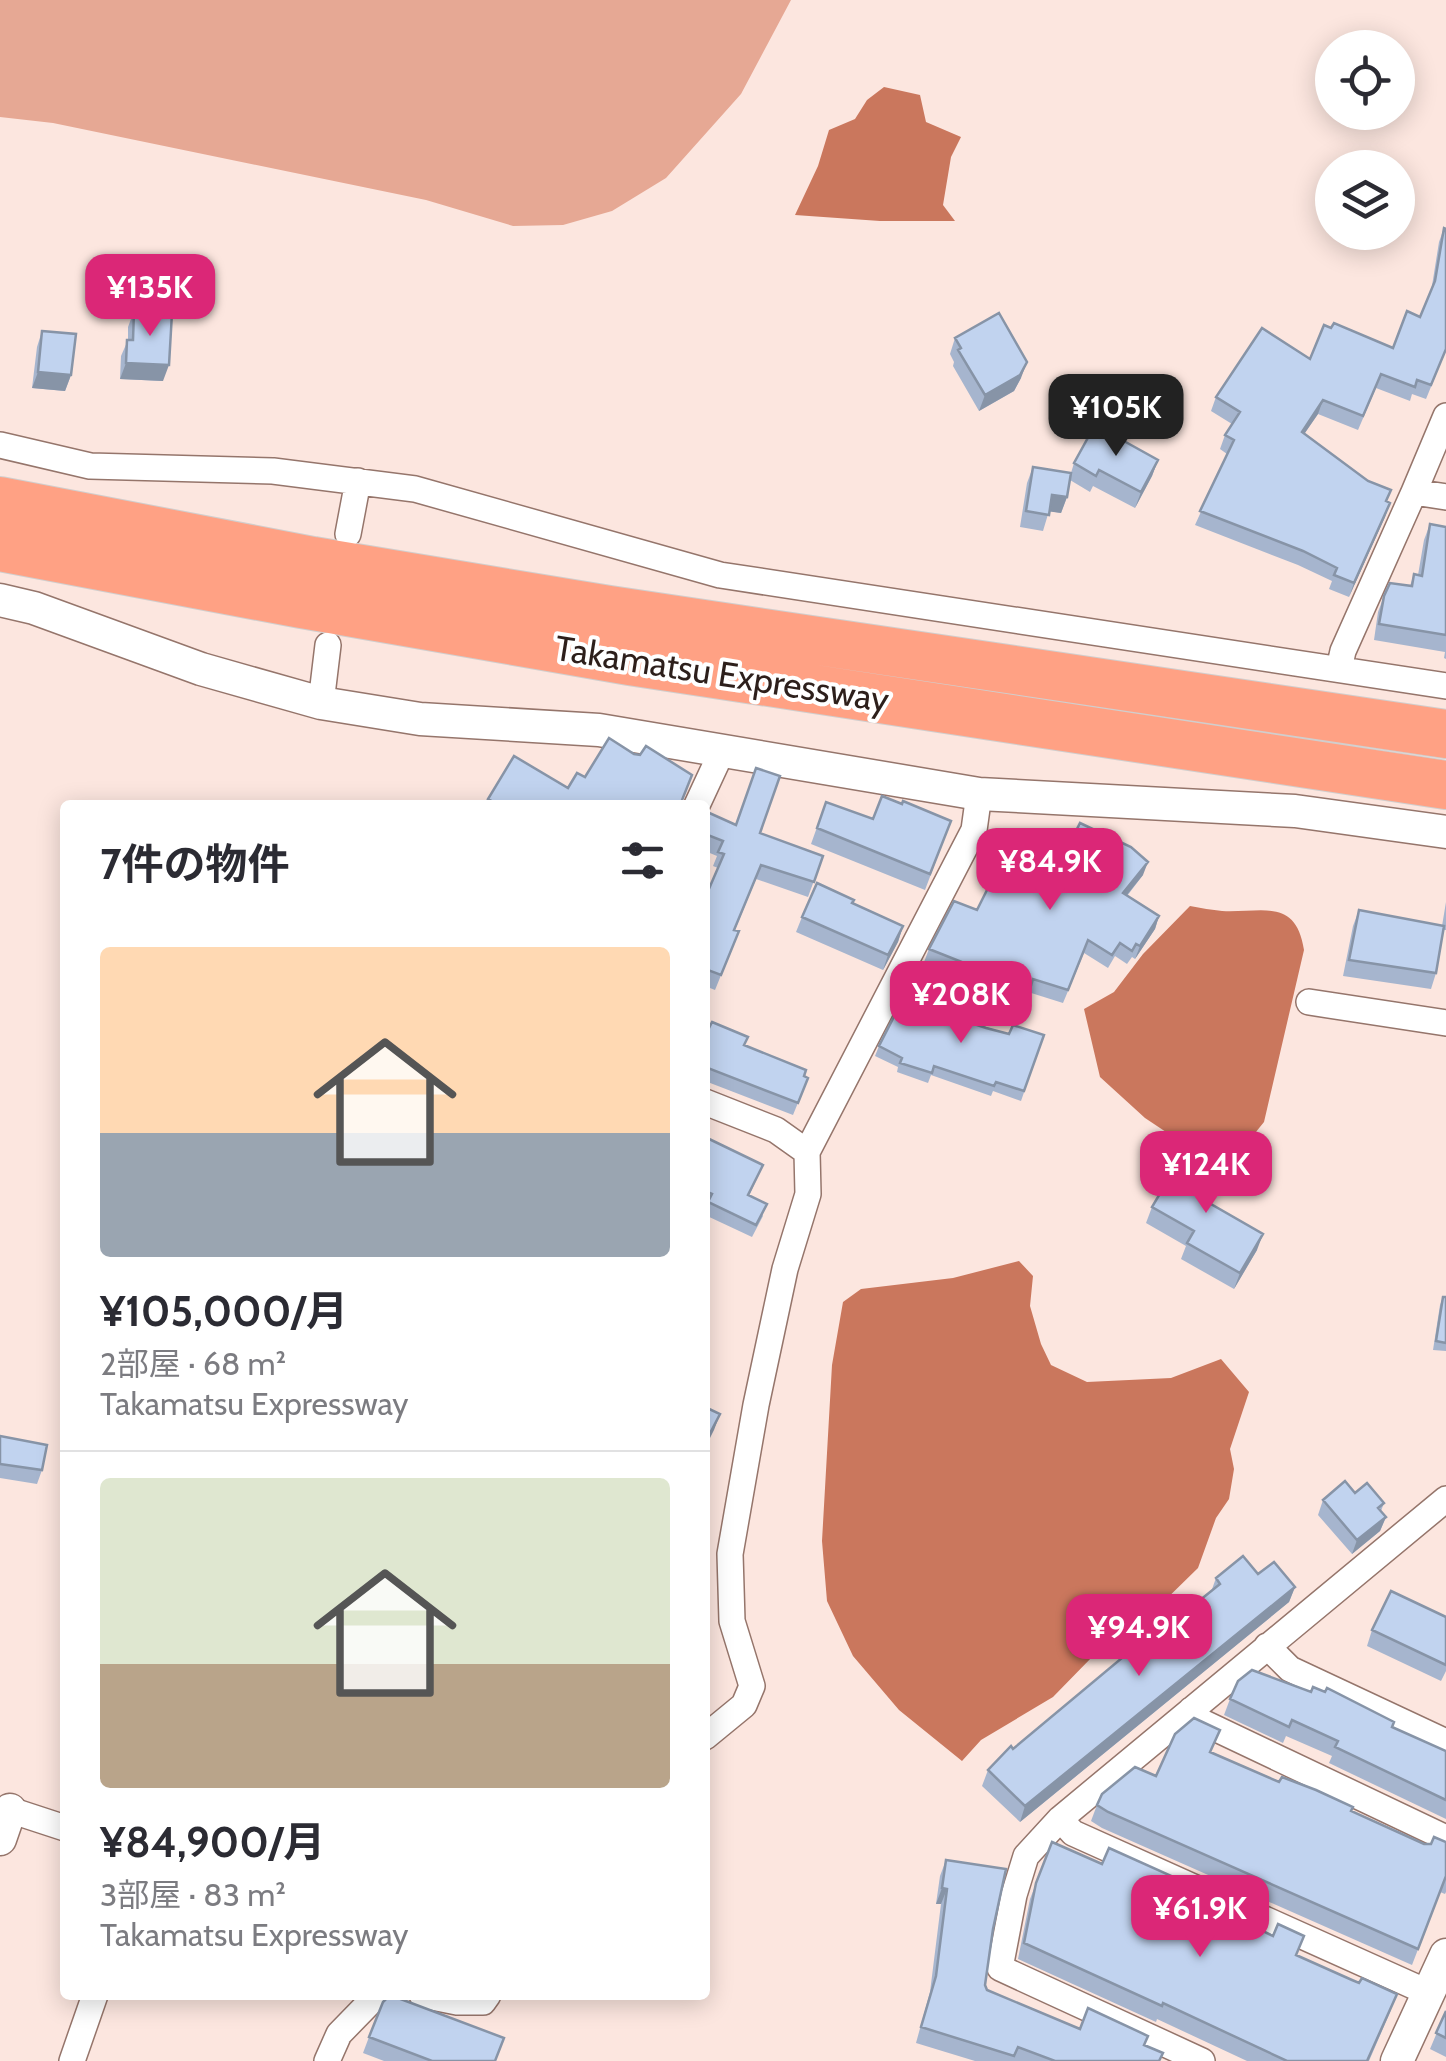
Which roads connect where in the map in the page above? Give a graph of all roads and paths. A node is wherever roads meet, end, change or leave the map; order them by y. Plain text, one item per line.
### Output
1 (1446, 416) edge
2 (0, 446) edge
3 (358, 480) junction
4 (1414, 492) junction
5 (1446, 498) edge
6 (0, 501) edge
7 (348, 534) dead end
8 (0, 547) edge
9 (0, 600) edge
10 (328, 645) dead end
11 (1338, 670) junction
12 (1446, 686) edge
13 (321, 703) junction
14 (1446, 734) edge
15 (723, 749) junction
16 (1446, 786) edge
17 (979, 794) junction
18 (699, 800) edge
19 (1446, 832) edge
20 (1308, 1002) dead end
21 (1446, 1023) edge
22 (710, 1104) edge
23 (807, 1152) junction
24 (1446, 1499) edge
25 (1267, 1646) junction
26 (1191, 1710) junction
27 (710, 1733) edge
28 (1446, 1742) edge
29 (1060, 1819) junction
30 (5, 1824) edge
31 (60, 1828) edge
32 (1446, 1838) edge
33 (1446, 1955) edge
34 (1429, 1992) junction
35 (92, 2000) edge
36 (372, 2000) edge
37 (447, 2000) edge
38 (484, 2000) edge
39 (1404, 2059) edge
40 (72, 2061) edge
41 (327, 2061) edge
42 (1202, 2061) edge

1 - 4 street
2 - 3 street
3 - 7 street
3 - 11 street
4 - 5 street
4 - 11 street
6 - 14 highway, Takamatsu Expressway
8 - 16 highway, Takamatsu Expressway
9 - 13 street
10 - 13 street
11 - 12 street
13 - 15 street
15 - 17 street
15 - 18 street
17 - 19 street
17 - 23 street
20 - 21 street
22 - 23 street
23 - 27 street
24 - 25 street
25 - 26 street
25 - 28 street
26 - 29 street
26 - 32 street
29 - 34 street
29 - 42 street
30 - 31 street
33 - 34 street
34 - 39 street
35 - 40 street
36 - 41 street
37 - 38 street

